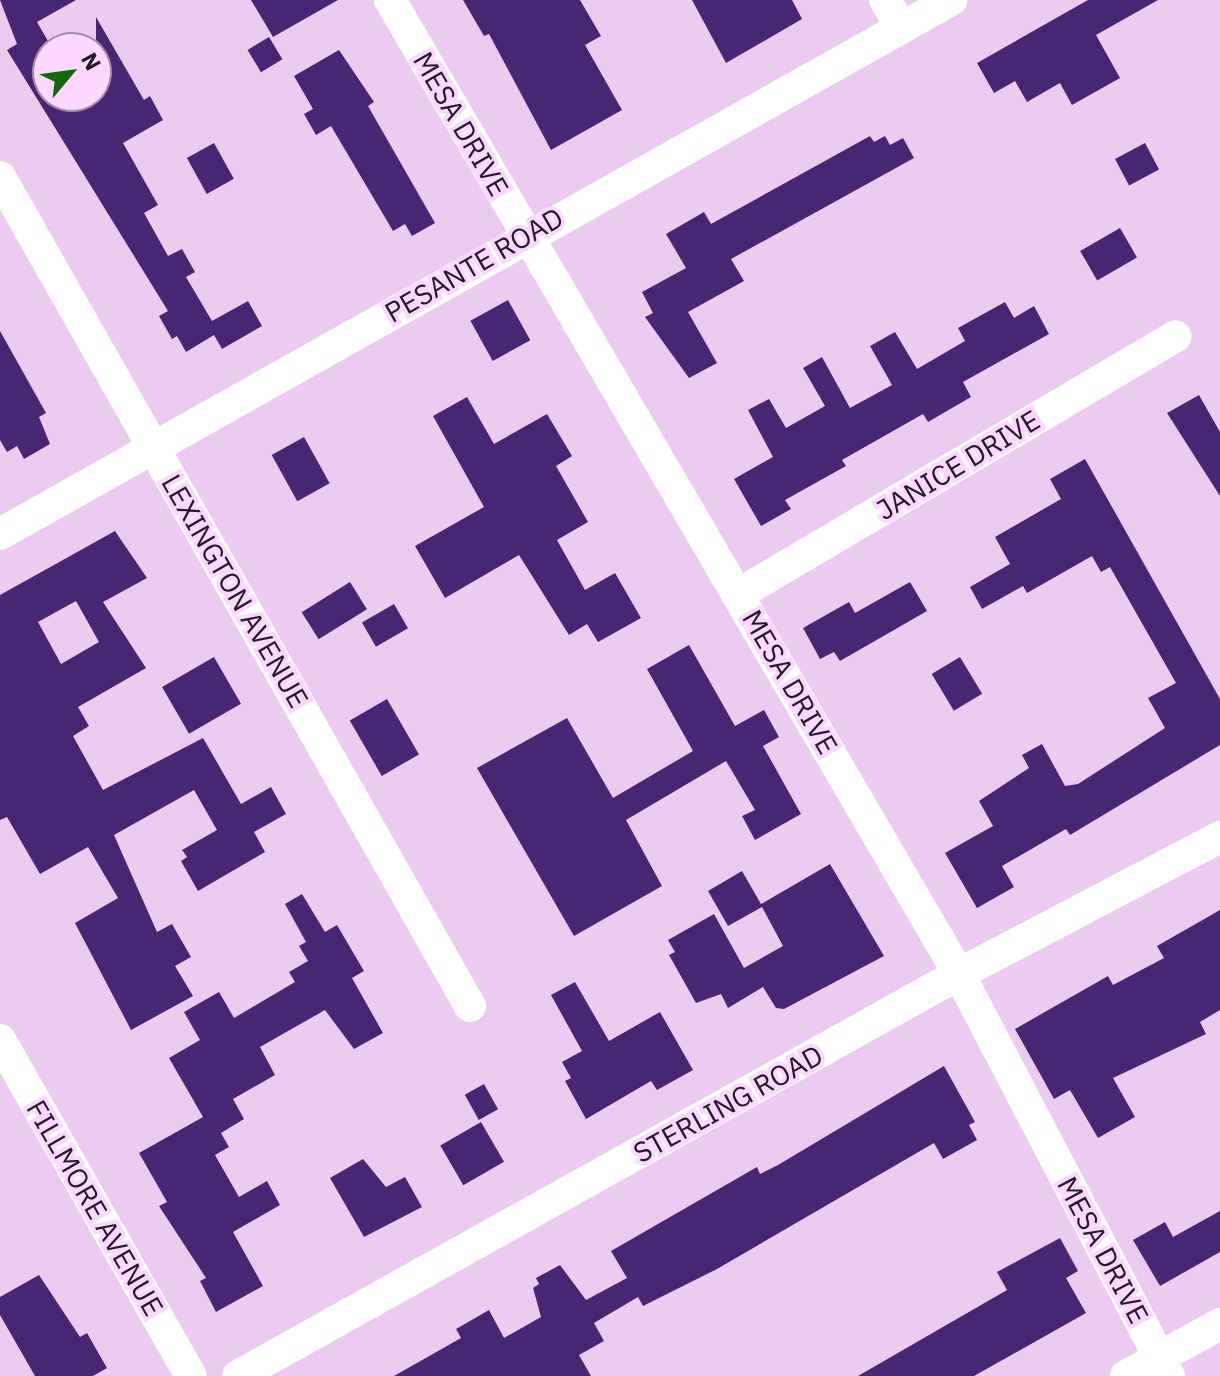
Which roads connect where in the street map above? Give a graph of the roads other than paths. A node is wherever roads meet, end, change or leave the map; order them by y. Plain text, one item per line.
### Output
1 (390, 0) edge
2 (951, 0) edge
3 (893, 14) edge
4 (0, 177) edge
5 (524, 235) junction
6 (1176, 336) dead end
7 (154, 449) junction
8 (0, 534) edge
9 (739, 594) junction
10 (1220, 837) edge
11 (959, 974) junction
12 (470, 1006) dead end
13 (0, 1040) edge
14 (1220, 1324) edge
15 (1164, 1367) edge
16 (191, 1376) edge
17 (238, 1376) edge
18 (1126, 1376) edge

1 - 5 street, MESA DRIVE
2 - 3 street, PESANTE ROAD
3 - 5 street, PESANTE ROAD
4 - 7 street, LEXINGTON AVENUE
5 - 7 street, PESANTE ROAD
5 - 9 street, MESA DRIVE
6 - 9 street, JANICE DRIVE
7 - 8 street, PESANTE ROAD
7 - 12 street, LEXINGTON AVENUE
9 - 11 street, MESA DRIVE
10 - 11 street, STERLING ROAD
11 - 15 street, MESA DRIVE
11 - 17 street, STERLING ROAD
13 - 16 street, FILLMORE AVENUE
14 - 15 street
15 - 18 street

